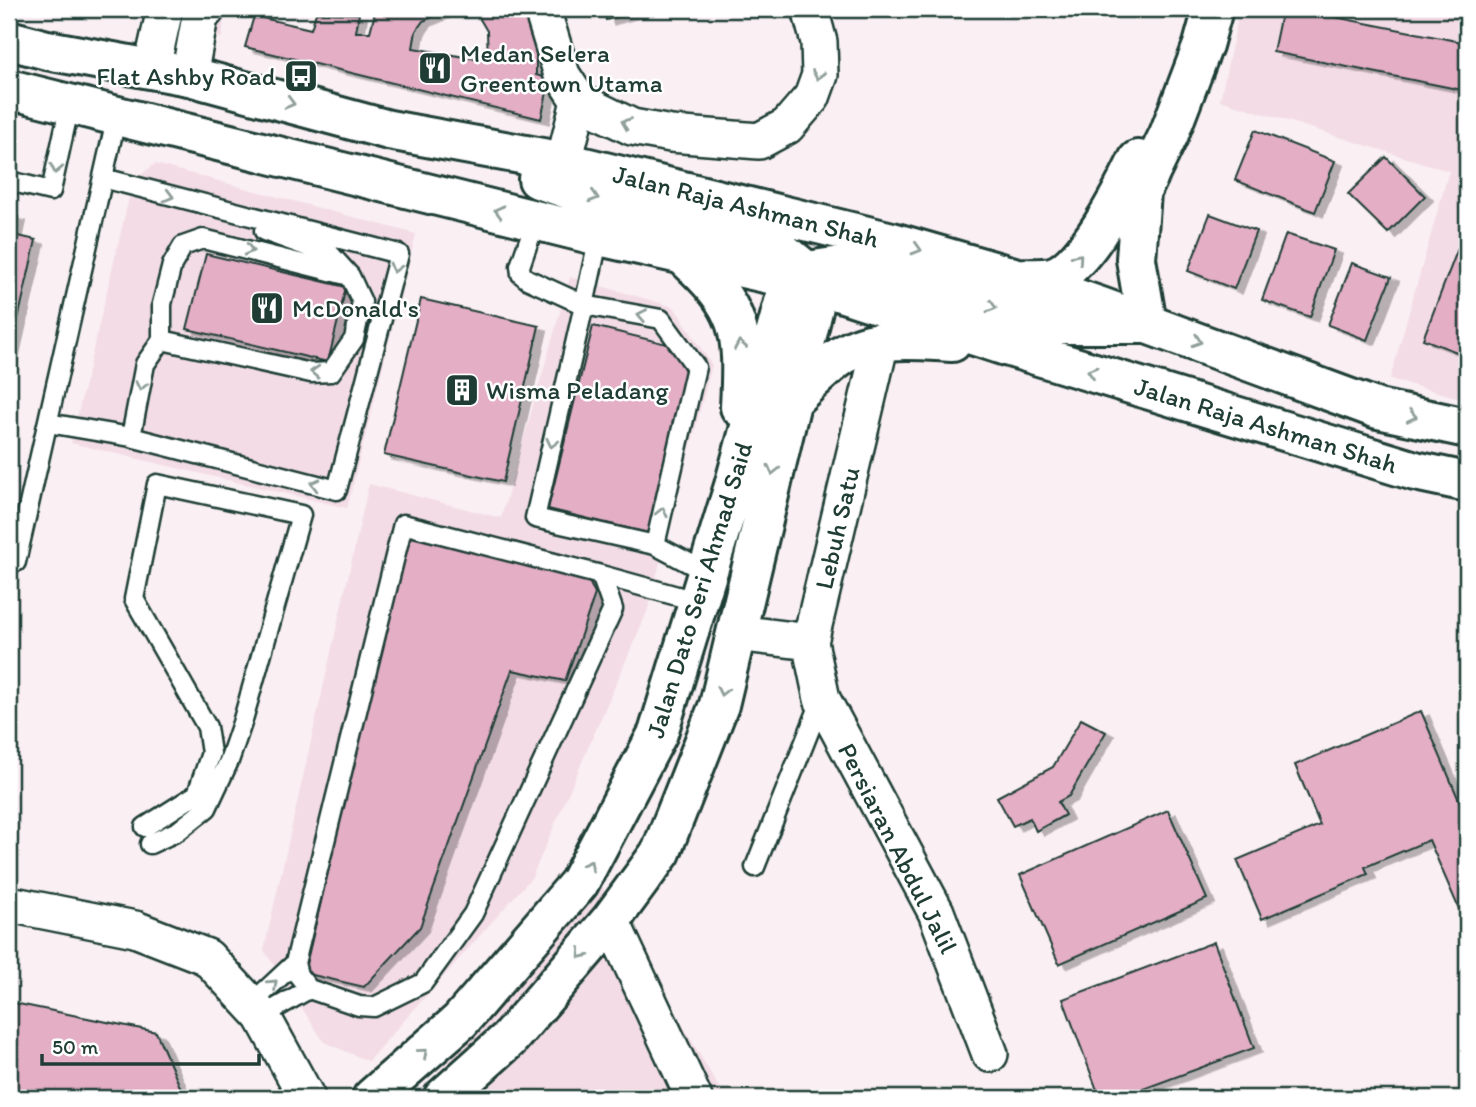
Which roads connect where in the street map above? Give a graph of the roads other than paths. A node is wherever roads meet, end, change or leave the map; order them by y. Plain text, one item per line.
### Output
1 (165, 9) edge
2 (207, 9) edge
3 (542, 9) edge
4 (810, 9) edge
5 (1197, 9) edge
6 (1213, 9) edge
7 (9, 40) edge
8 (47, 50) junction
9 (152, 67) junction
10 (189, 76) junction
11 (9, 89) edge
12 (579, 101) junction
13 (70, 104) junction
14 (117, 115) junction
15 (389, 130) junction
16 (564, 162) junction
17 (103, 178) junction
18 (9, 181) edge
19 (230, 212) junction
20 (536, 220) junction
21 (598, 236) junction
22 (684, 256) junction
23 (350, 276) junction
24 (1017, 278) junction
25 (805, 279) junction
26 (584, 304) junction
27 (1147, 324) junction
28 (162, 340) junction
29 (881, 342) junction
30 (1006, 346) junction
31 (789, 403) junction
32 (48, 423) junction
33 (1467, 428) edge
34 (131, 437) junction
35 (1415, 471) junction
36 (1467, 482) edge
37 (734, 486) junction
38 (1467, 502) edge
39 (655, 545) junction
40 (9, 561) edge
41 (601, 575) junction
42 (703, 587) junction
43 (736, 633) junction
44 (810, 642) junction
45 (822, 699) junction
46 (147, 835) joint
47 (755, 867) dead end
48 (9, 904) edge
49 (611, 920) junction
50 (295, 964) junction
51 (309, 989) junction
52 (257, 1010) junction
53 (990, 1054) dead end
54 (307, 1098) edge
55 (372, 1098) edge
56 (443, 1098) edge
57 (694, 1098) edge

1 - 9 street
2 - 10 street
3 - 12 street
4 -> 12 street
24 -> 5 main road
6 - 27 main road
7 - 8 main road, Jalan Raja Ashman Shah
8 - 9 main road, Jalan Raja Ashman Shah
8 - 13 main road
9 - 10 main road, Jalan Raja Ashman Shah
10 -> 15 main road, Jalan Raja Ashman Shah
11 - 13 main road, Jalan Raja Ashman Shah
12 - 16 street
13 - 14 main road, Jalan Raja Ashman Shah
13 -> 18 lane
14 - 17 lane
20 -> 14 main road, Jalan Raja Ashman Shah
15 - 16 main road, Jalan Raja Ashman Shah
15 -> 25 main road
16 -> 24 main road, Jalan Raja Ashman Shah
17 -> 19 lane
17 - 32 lane
19 - 23 lane
19 -> 34 lane
20 - 21 main road, Jalan Raja Ashman Shah
20 - 26 lane
21 - 22 main road, Jalan Raja Ashman Shah
21 - 26 lane
22 - 25 main road, Jalan Raja Ashman Shah
37 -> 22 main road
28 -> 23 lane
23 -> 28 lane
24 - 27 main road, Jalan Raja Ashman Shah
25 -> 27 main road
25 - 30 main road, Jalan Raja Ashman Shah
25 - 31 main road, Jalan Dato Seri Ahmad Said
25 - 37 main road, Jalan Dato Seri Ahmad Said
39 -> 26 lane
26 -> 39 lane
27 -> 33 main road, Jalan Raja Ashman Shah
28 -> 34 lane
29 - 30 main road
29 - 31 main road
29 - 44 street, Lebuh Satu
35 -> 30 main road, Jalan Raja Ashman Shah
31 -> 43 main road, Jalan Dato Seri Ahmad Said
32 - 34 lane
32 - 40 lane
35 - 36 main road, Jalan Raja Ashman Shah
35 - 38 main road
37 - 42 main road, Jalan Dato Seri Ahmad Said
39 - 42 lane
41 - 42 lane
41 - 50 lane
41 - 51 lane
55 -> 42 main road, Jalan Dato Seri Ahmad Said
43 - 44 street
43 -> 49 main road, Jalan Dato Seri Ahmad Said
44 - 45 street, Persiaran Abdul Jalil
45 - 47 lane
45 - 53 street, Persiaran Abdul Jalil
46 - 46 lane
48 - 52 street
49 -> 56 main road, Jalan Dato Seri Ahmad Said
49 - 57 street
50 - 51 lane
52 -> 50 lane
51 - 52 lane
52 - 54 street

